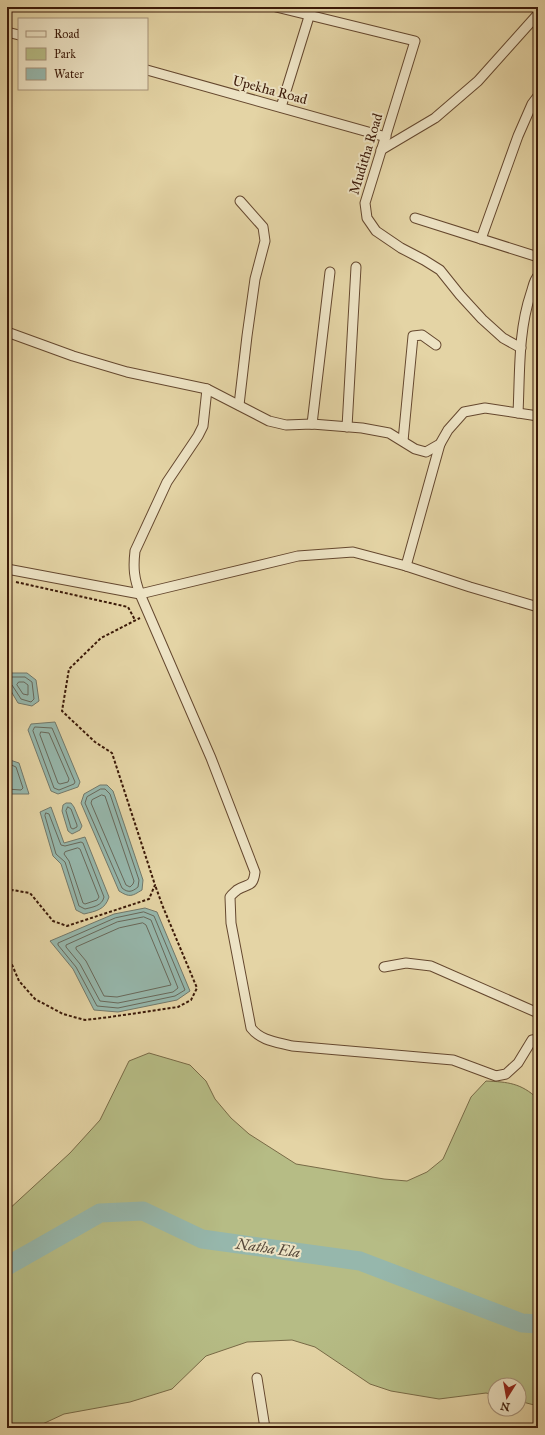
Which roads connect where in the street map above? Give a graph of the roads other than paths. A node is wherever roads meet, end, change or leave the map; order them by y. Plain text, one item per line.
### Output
1 (276, 7) edge
2 (310, 11) edge
3 (538, 14) edge
4 (7, 32) edge
5 (18, 35) edge
6 (148, 70) edge
7 (538, 96) edge
8 (281, 107) junction
9 (386, 136) junction
10 (382, 150) junction
11 (240, 201) dead end
12 (415, 218) dead end
13 (481, 239) junction
14 (538, 257) edge
15 (356, 268) dead end
16 (330, 272) dead end
17 (538, 276) edge
18 (7, 332) edge
19 (436, 345) dead end
20 (521, 348) junction
21 (207, 389) junction
22 (239, 405) junction
23 (518, 413) junction
24 (538, 416) edge
25 (312, 424) junction
26 (347, 427) junction
27 (403, 441) junction
28 (440, 444) junction
29 (406, 566) junction
30 (7, 569) edge
31 (140, 594) junction
32 (538, 607) edge
33 (384, 968) dead end
34 (538, 1013) edge
35 (538, 1039) edge
36 (257, 1378) dead end
37 (265, 1428) edge

1 - 2 street, Muditha Road
2 - 8 street
2 - 9 street, Muditha Road
3 - 10 street
4 - 5 street
6 - 8 street, Upekha Road
7 - 13 street
8 - 9 street, Upekha Road
9 - 10 street, Muditha Road
10 - 20 street, Muditha Road
11 - 22 street
12 - 13 street
13 - 14 street
15 - 26 street
16 - 25 street
17 - 20 street
18 - 21 street
19 - 27 street
20 - 23 street
21 - 22 street
21 - 31 street
22 - 25 street
23 - 24 street
23 - 28 street
25 - 26 street
26 - 27 street
27 - 28 street
28 - 29 street
29 - 31 street
29 - 32 street
30 - 31 street
31 - 35 street
33 - 34 street
36 - 37 street

